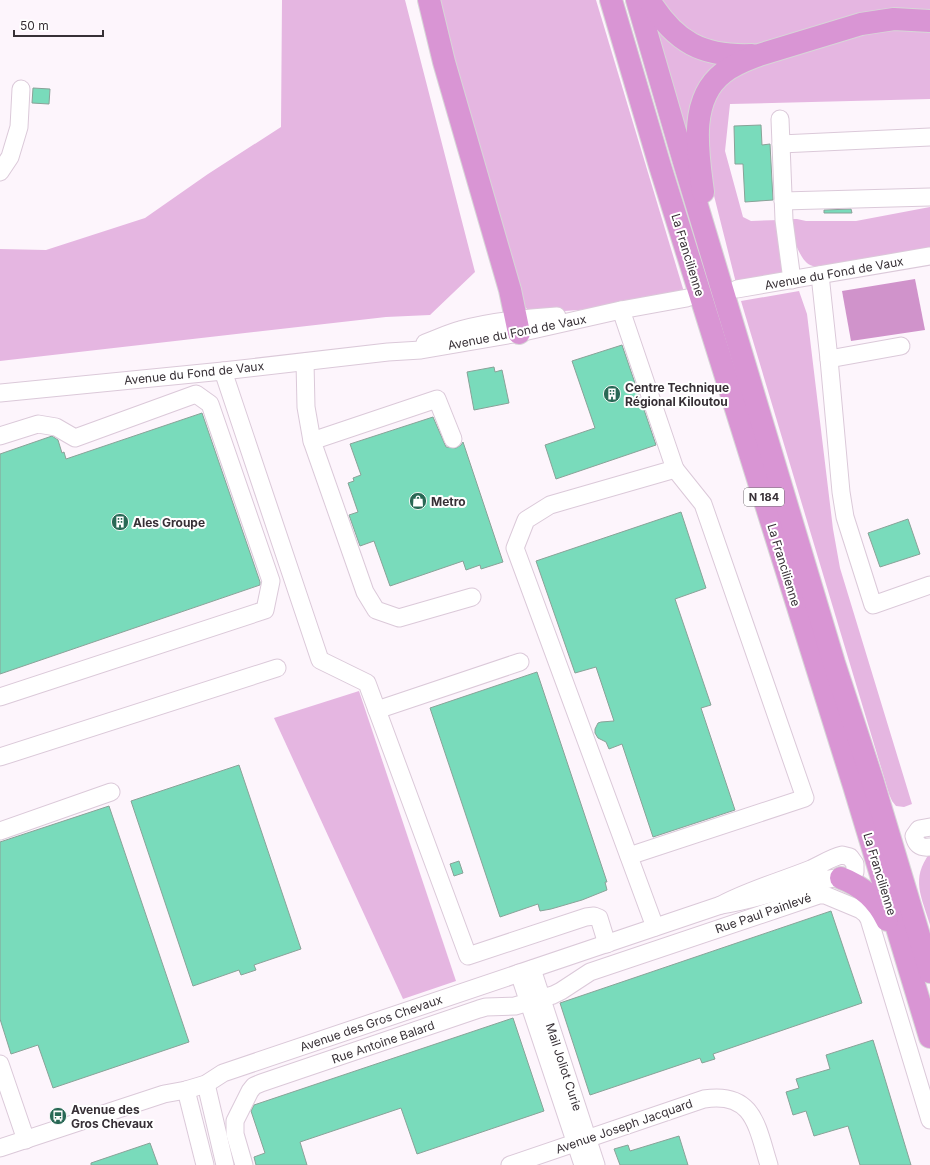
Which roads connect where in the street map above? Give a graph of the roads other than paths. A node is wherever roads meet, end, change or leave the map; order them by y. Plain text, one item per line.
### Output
1 (607, 0) edge
2 (611, 0) edge
3 (637, 0) edge
4 (649, 0) edge
5 (430, 1) edge
6 (930, 21) edge
7 (624, 47) junction
8 (759, 55) junction
9 (21, 89) dead end
10 (780, 119) dead end
11 (930, 137) edge
12 (781, 144) junction
13 (0, 172) edge
14 (930, 197) edge
15 (783, 201) junction
16 (930, 256) edge
17 (712, 257) junction
18 (820, 275) junction
19 (792, 280) junction
20 (737, 289) dead end
21 (686, 298) dead end
22 (621, 310) junction
23 (518, 326) junction
24 (901, 346) dead end
25 (829, 359) junction
26 (305, 362) junction
27 (223, 371) junction
28 (0, 393) edge
29 (0, 436) edge
30 (453, 439) dead end
31 (312, 441) junction
32 (675, 469) junction
33 (930, 585) edge
34 (472, 597) dead end
35 (520, 662) dead end
36 (277, 668) dead end
37 (0, 697) edge
38 (377, 710) junction
39 (0, 757) edge
40 (111, 792) dead end
41 (930, 827) edge
42 (0, 831) edge
43 (930, 846) edge
44 (629, 856) junction
45 (841, 878) junction
46 (721, 905) junction
47 (655, 927) junction
48 (607, 944) junction
49 (525, 971) junction
50 (590, 972) joint
51 (930, 972) edge
52 (917, 994) junction
53 (535, 1000) junction
54 (930, 1038) edge
55 (0, 1064) edge
56 (206, 1084) junction
57 (186, 1090) junction
58 (930, 1120) edge
59 (26, 1140) junction
60 (582, 1140) junction
61 (0, 1148) edge
62 (205, 1165) edge
63 (225, 1165) edge
64 (244, 1165) edge
65 (510, 1165) edge
66 (583, 1165) edge
67 (596, 1165) edge
68 (769, 1165) edge

1 - 7 highway
2 - 7 highway, La Francilienne / N 184
3 - 17 highway, La Francilienne / N 184
4 - 8 highway
5 - 23 highway
6 - 8 highway
7 - 52 highway, La Francilienne / N 184
8 - 17 highway
9 - 13 street
10 - 12 street
11 - 12 street
12 - 15 street
14 - 15 street
15 - 19 street
16 - 18 street, Avenue du Fond de Vaux
17 - 51 highway, La Francilienne / N 184
18 - 19 street, Avenue du Fond de Vaux
18 - 25 street
19 - 20 street, Avenue du Fond de Vaux
21 - 22 street, Avenue du Fond de Vaux
22 - 23 street, Avenue du Fond de Vaux
22 - 32 street
23 - 26 street, Avenue du Fond de Vaux
24 - 25 street
25 - 33 street
26 - 27 street, Avenue du Fond de Vaux
26 - 31 street
27 - 28 street, Avenue du Fond de Vaux
27 - 38 street
29 - 37 street
30 - 31 street
31 - 34 street
32 - 44 street
32 - 44 street
35 - 38 street
36 - 39 street
38 - 48 street
40 - 42 street
41 - 43 street
44 - 47 street
45 - 46 street
45 - 46 street
45 - 52 highway
46 - 47 street, Avenue des Gros Chevaux
47 - 48 street, Avenue des Gros Chevaux
48 - 49 street, Avenue des Gros Chevaux
49 - 53 street, Mail Joliot Curie
49 - 56 street, Avenue des Gros Chevaux
50 - 53 street, Rue Antoine Balard
50 - 58 street, Rue Paul Painlevé
52 - 54 highway, La Francilienne / N 184
53 - 60 street, Mail Joliot Curie
53 - 64 street, Rue Antoine Balard
55 - 59 street
56 - 57 street, Avenue des Gros Chevaux
56 - 63 street
57 - 59 street, Avenue des Gros Chevaux
57 - 62 street
59 - 61 street, Avenue des Gros Chevaux
60 - 65 street, Avenue Joseph Jacquard
60 - 66 street, Mail Joliot Curie
60 - 67 street, Mail Joliot Curie
60 - 68 street, Avenue Joseph Jacquard

